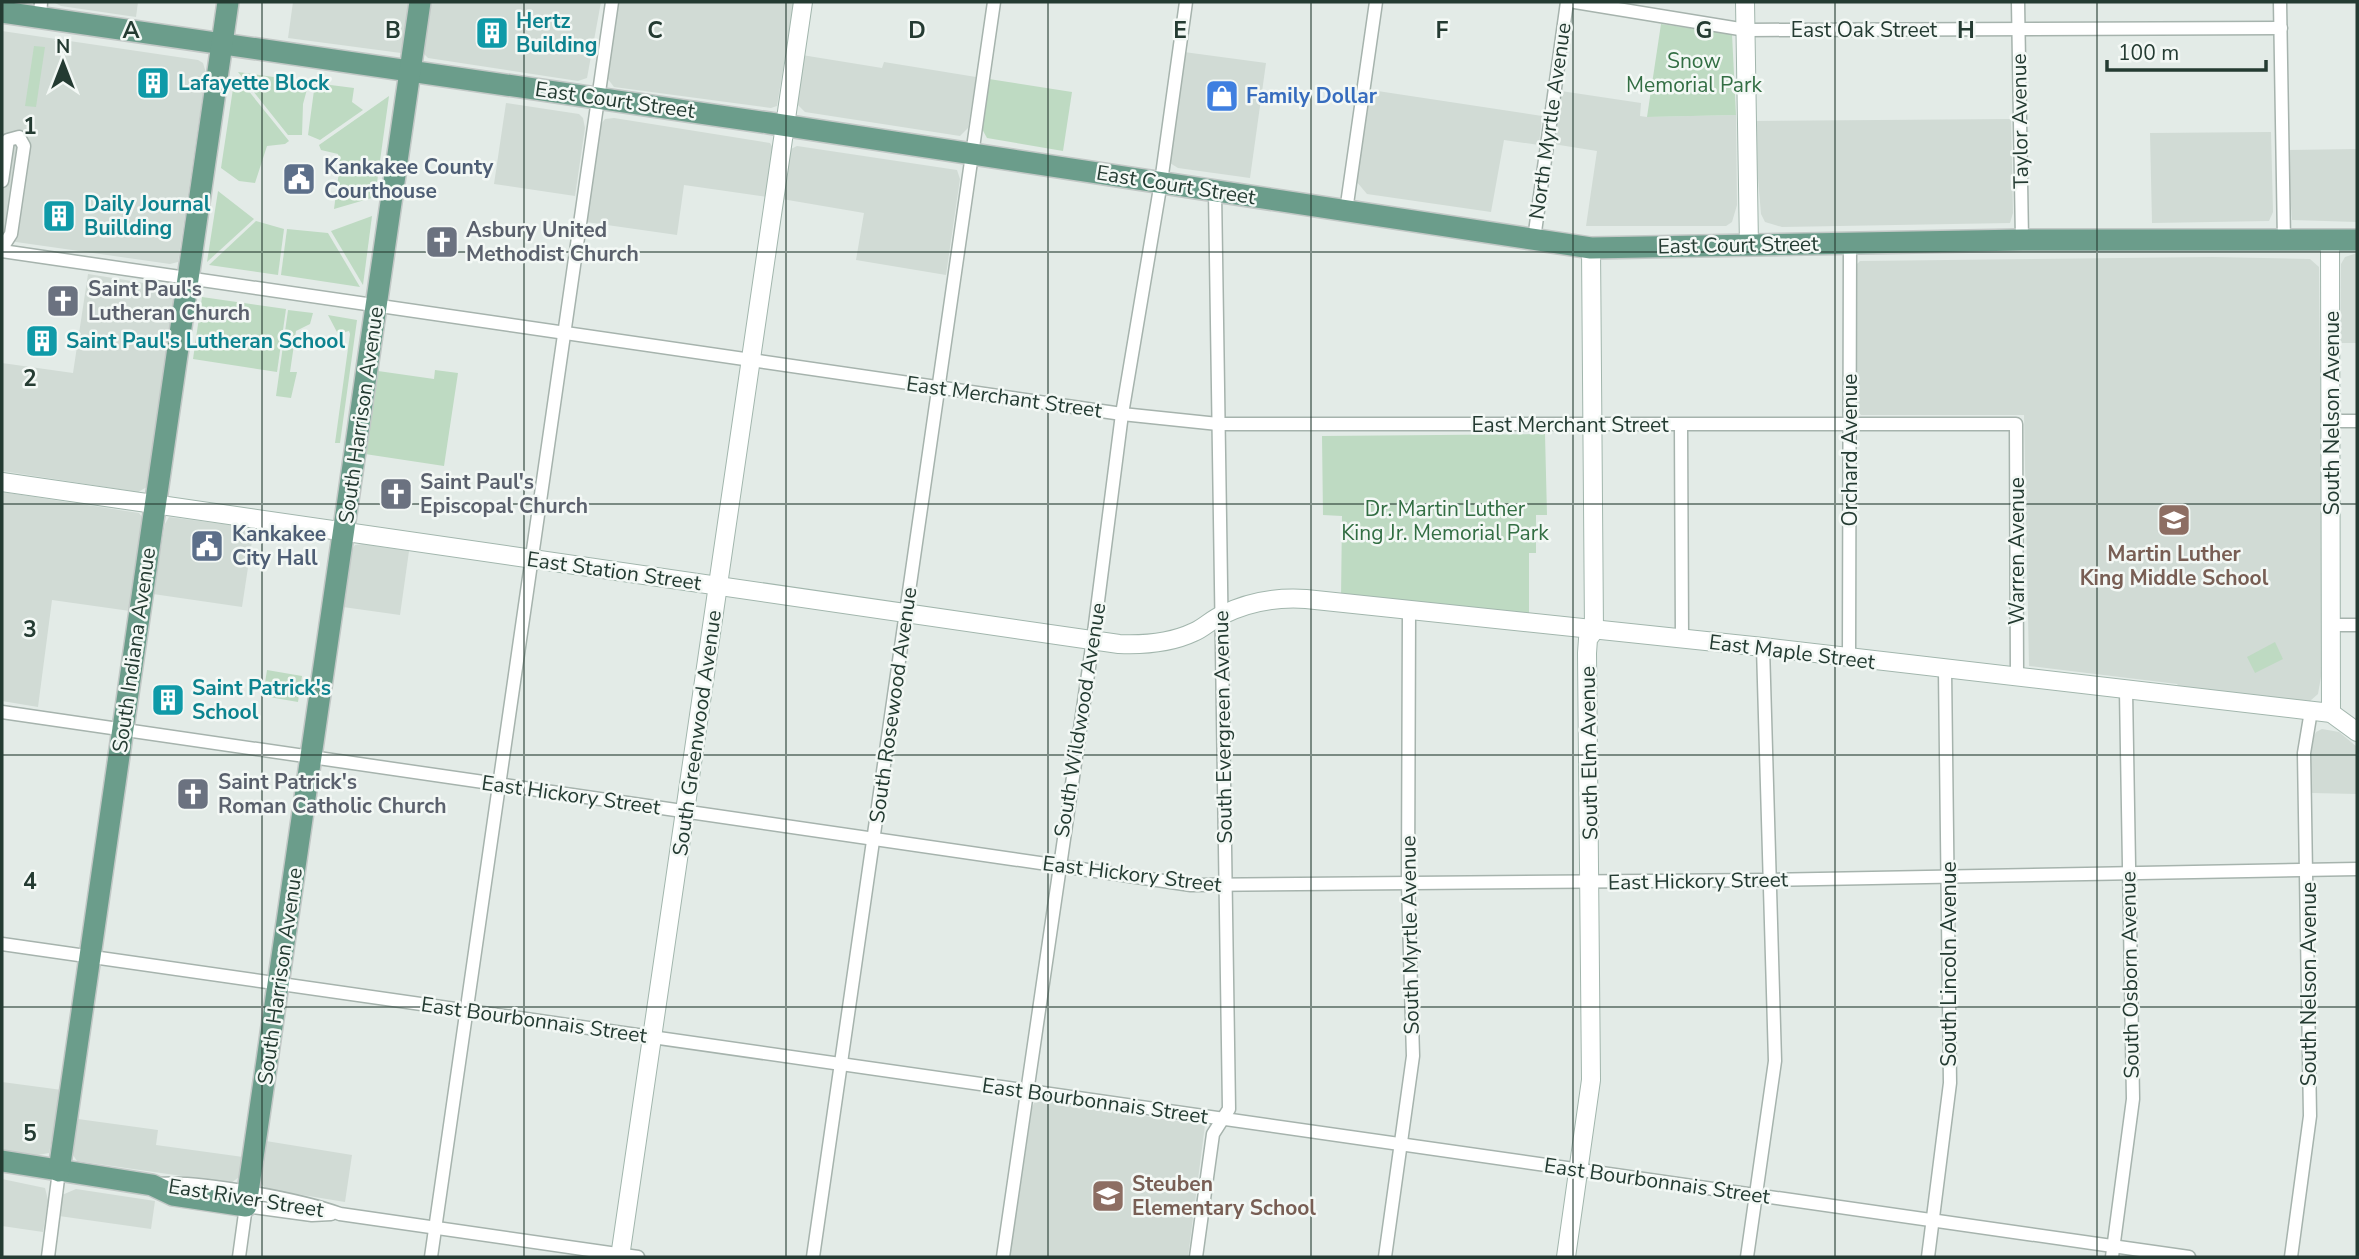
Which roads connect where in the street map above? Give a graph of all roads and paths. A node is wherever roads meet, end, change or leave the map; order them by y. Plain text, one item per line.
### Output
1 (228, 2) edge
2 (420, 2) edge
3 (612, 2) edge
4 (803, 2) edge
5 (994, 2) edge
6 (1185, 2) edge
7 (1376, 2) edge
8 (1567, 2) edge
9 (1575, 2) edge
10 (1745, 2) edge
11 (2018, 2) edge
12 (2280, 2) edge
13 (41, 9) edge
14 (2, 12) edge
15 (2281, 29) junction
16 (1746, 30) junction
17 (2018, 30) junction
18 (223, 43) junction
19 (411, 71) junction
20 (599, 98) junction
21 (785, 125) junction
22 (972, 154) junction
23 (2, 181) edge
24 (1161, 183) junction
25 (1215, 191) junction
26 (1346, 211) junction
27 (1534, 239) junction
28 (2022, 240) junction
29 (2330, 240) junction
30 (2357, 240) edge
31 (2284, 241) junction
32 (1850, 242) junction
33 (1749, 246) junction
34 (1591, 248) junction
35 (2, 250) edge
36 (188, 278) junction
37 (377, 305) junction
38 (565, 333) junction
39 (751, 359) junction
40 (938, 387) junction
41 (1122, 414) junction
42 (2332, 421) junction
43 (2357, 421) edge
44 (1219, 424) junction
45 (2016, 424) joint
46 (1592, 425) junction
47 (1681, 425) junction
48 (1850, 425) junction
49 (2, 482) edge
50 (155, 505) junction
51 (344, 532) junction
52 (532, 559) junction
53 (718, 586) junction
54 (1409, 611) junction
55 (906, 613) junction
56 (1221, 615) junction
57 (2333, 625) junction
58 (2357, 625) edge
59 (1594, 631) junction
60 (1682, 639) junction
61 (1093, 640) junction
62 (1763, 647) junction
63 (1849, 658) junction
64 (1945, 670) junction
65 (2017, 678) junction
66 (2126, 691) junction
67 (2311, 711) junction
68 (2, 712) edge
69 (2331, 713) junction
70 (123, 730) junction
71 (2357, 732) edge
72 (312, 757) junction
73 (500, 784) junction
74 (686, 811) junction
75 (873, 839) junction
76 (1058, 866) junction
77 (2357, 869) edge
78 (2308, 870) junction
79 (2128, 871) junction
80 (1949, 877) junction
81 (1770, 880) junction
82 (1591, 882) junction
83 (1408, 884) junction
84 (1226, 886) junction
85 (2, 944) edge
86 (90, 957) junction
87 (279, 984) junction
88 (467, 1011) junction
89 (653, 1037) junction
90 (841, 1064) junction
91 (1028, 1091) junction
92 (1224, 1119) junction
93 (1401, 1144) junction
94 (2, 1164) edge
95 (1580, 1170) junction
96 (59, 1171) junction
97 (1757, 1195) junction
98 (247, 1200) junction
99 (1934, 1221) junction
100 (435, 1229) junction
101 (2113, 1252) edge
102 (626, 1256) edge
103 (48, 1257) edge
104 (239, 1257) edge
105 (431, 1257) edge
106 (813, 1257) edge
107 (1003, 1257) edge
108 (1196, 1257) edge
109 (1385, 1257) edge
110 (1566, 1257) edge
111 (1747, 1257) edge
112 (1928, 1257) edge
113 (2189, 1257) edge
114 (2291, 1257) edge

1 - 18 main road, South Indiana Avenue
2 - 19 main road, South Harrison Avenue
3 - 20 street
4 - 21 main road, South Greenwood Avenue
5 - 22 street, South Rosewood Avenue
6 - 24 street, South Wildwood Avenue
7 - 26 street
8 - 27 street, North Myrtle Avenue
9 - 16 street, East Oak Street
10 - 16 main road
11 - 17 street, Taylor Avenue
12 - 15 street
13 - 14 main road, East Court Street
13 - 18 main road, East Court Street
15 - 17 street, East Oak Street
15 - 31 street
16 - 17 street, East Oak Street
16 - 33 main road
17 - 28 street, Taylor Avenue
18 - 19 main road, East Court Street
18 - 36 main road, South Indiana Avenue
19 - 20 main road, East Court Street
19 - 37 main road, South Harrison Avenue
20 - 21 main road, East Court Street
20 - 38 street
21 - 22 main road, East Court Street
21 - 39 main road, South Greenwood Avenue
22 - 24 main road, East Court Street
22 - 40 street, South Rosewood Avenue
23 - 35 street
24 - 25 main road, East Court Street
24 - 41 street, South Wildwood Avenue
25 - 26 main road, East Court Street
25 - 44 street, South Evergreen Avenue
26 - 27 main road, East Court Street
27 - 34 main road, East Court Street
28 - 31 main road, East Court Street
28 - 32 main road, East Court Street
29 - 30 main road, East Court Street
29 - 31 main road, East Court Street
29 - 42 main road, South Nelson Avenue
32 - 33 main road, East Court Street
32 - 48 street, Orchard Avenue
33 - 34 main road, East Court Street
34 - 46 main road, South Elm Avenue
35 - 36 street, East Merchant Street
36 - 37 street, East Merchant Street
36 - 50 main road, South Indiana Avenue
37 - 38 street, East Merchant Street
37 - 51 main road, South Harrison Avenue
38 - 39 street, East Merchant Street
38 - 52 street
39 - 40 street, East Merchant Street
39 - 53 main road, South Greenwood Avenue
40 - 41 street, East Merchant Street
40 - 55 street, South Rosewood Avenue
41 - 44 street, East Merchant Street
41 - 61 street, South Wildwood Avenue
42 - 43 street
42 - 57 main road, South Nelson Avenue
44 - 46 street, East Merchant Street
44 - 56 street, South Evergreen Avenue
45 - 48 street, East Merchant Street
45 - 65 street, Warren Avenue
46 - 47 street, East Merchant Street
46 - 59 main road, South Elm Avenue
47 - 48 street, East Merchant Street
47 - 60 street
48 - 63 street, Orchard Avenue
49 - 50 main road, East Station Street
50 - 51 main road, East Station Street
50 - 70 main road, South Indiana Avenue
51 - 52 main road, East Station Street
51 - 72 main road, South Harrison Avenue
52 - 53 main road, East Station Street
52 - 73 street
53 - 55 main road, East Station Street
53 - 74 main road, South Greenwood Avenue
54 - 56 main road, East Maple Street
54 - 59 main road, East Maple Street
54 - 83 street, South Myrtle Avenue
55 - 61 main road, East Station Street
55 - 75 street, South Rosewood Avenue
56 - 61 main road, East Station Street
56 - 84 street, South Evergreen Avenue
57 - 58 street
57 - 69 main road, South Nelson Avenue
59 - 60 main road, East Maple Street
59 - 82 main road, South Elm Avenue
60 - 62 main road, East Maple Street
61 - 76 street, South Wildwood Avenue
62 - 63 main road, East Maple Street
62 - 81 street
63 - 64 main road, East Maple Street
64 - 65 main road, East Maple Street
64 - 80 street, South Lincoln Avenue
65 - 66 main road, East Maple Street
66 - 67 main road, East Maple Street
66 - 79 street, South Osborn Avenue
67 - 69 main road, East Maple Street
67 - 78 street, South Nelson Avenue
68 - 70 street, East Hickory Street
69 - 71 main road
70 - 72 street, East Hickory Street
70 - 86 main road, South Indiana Avenue
72 - 73 street, East Hickory Street
72 - 87 main road, South Harrison Avenue
73 - 74 street, East Hickory Street
73 - 88 street
74 - 75 street, East Hickory Street
74 - 89 main road, South Greenwood Avenue
75 - 76 street, East Hickory Street
75 - 90 street, South Rosewood Avenue
76 - 84 street, East Hickory Street
76 - 91 street, South Wildwood Avenue
77 - 78 street, East Hickory Street
78 - 79 street, East Hickory Street
78 - 114 street, South Nelson Avenue
79 - 80 street, East Hickory Street
79 - 101 street, South Osborn Avenue
80 - 81 street, East Hickory Street
80 - 99 street, South Lincoln Avenue
81 - 82 street, East Hickory Street
81 - 97 street
82 - 83 street, East Hickory Street
82 - 95 main road, South Elm Avenue
83 - 84 street, East Hickory Street
83 - 93 street, South Myrtle Avenue
84 - 92 street, South Evergreen Avenue
85 - 86 street, East Bourbonnais Street
86 - 87 street, East Bourbonnais Street
86 - 96 main road, South Indiana Avenue
87 - 88 street, East Bourbonnais Street
87 - 98 main road, South Harrison Avenue
88 - 89 street, East Bourbonnais Street
88 - 100 street
89 - 90 street, East Bourbonnais Street
89 - 102 main road, South Greenwood Avenue
90 - 91 street, East Bourbonnais Street
90 - 106 street, South Rosewood Avenue
91 - 92 street, East Bourbonnais Street
91 - 107 street, South Wildwood Avenue
92 - 93 street, East Bourbonnais Street
92 - 108 street, South Evergreen Avenue
93 - 95 street, East Bourbonnais Street
93 - 109 street, South Myrtle Avenue
94 - 96 main road, East River Street
95 - 97 street, East Bourbonnais Street
95 - 110 main road, South Elm Avenue
96 - 98 main road, East River Street
96 - 103 street, South Indiana Avenue
97 - 99 street, East Bourbonnais Street
97 - 111 street
98 - 100 street, East River Street
98 - 104 street, South Harrison Avenue
99 - 101 street, East Bourbonnais Street
99 - 112 street, South Lincoln Avenue
100 - 102 street, East River Street
100 - 105 street
101 - 113 street, East Bourbonnais Street

